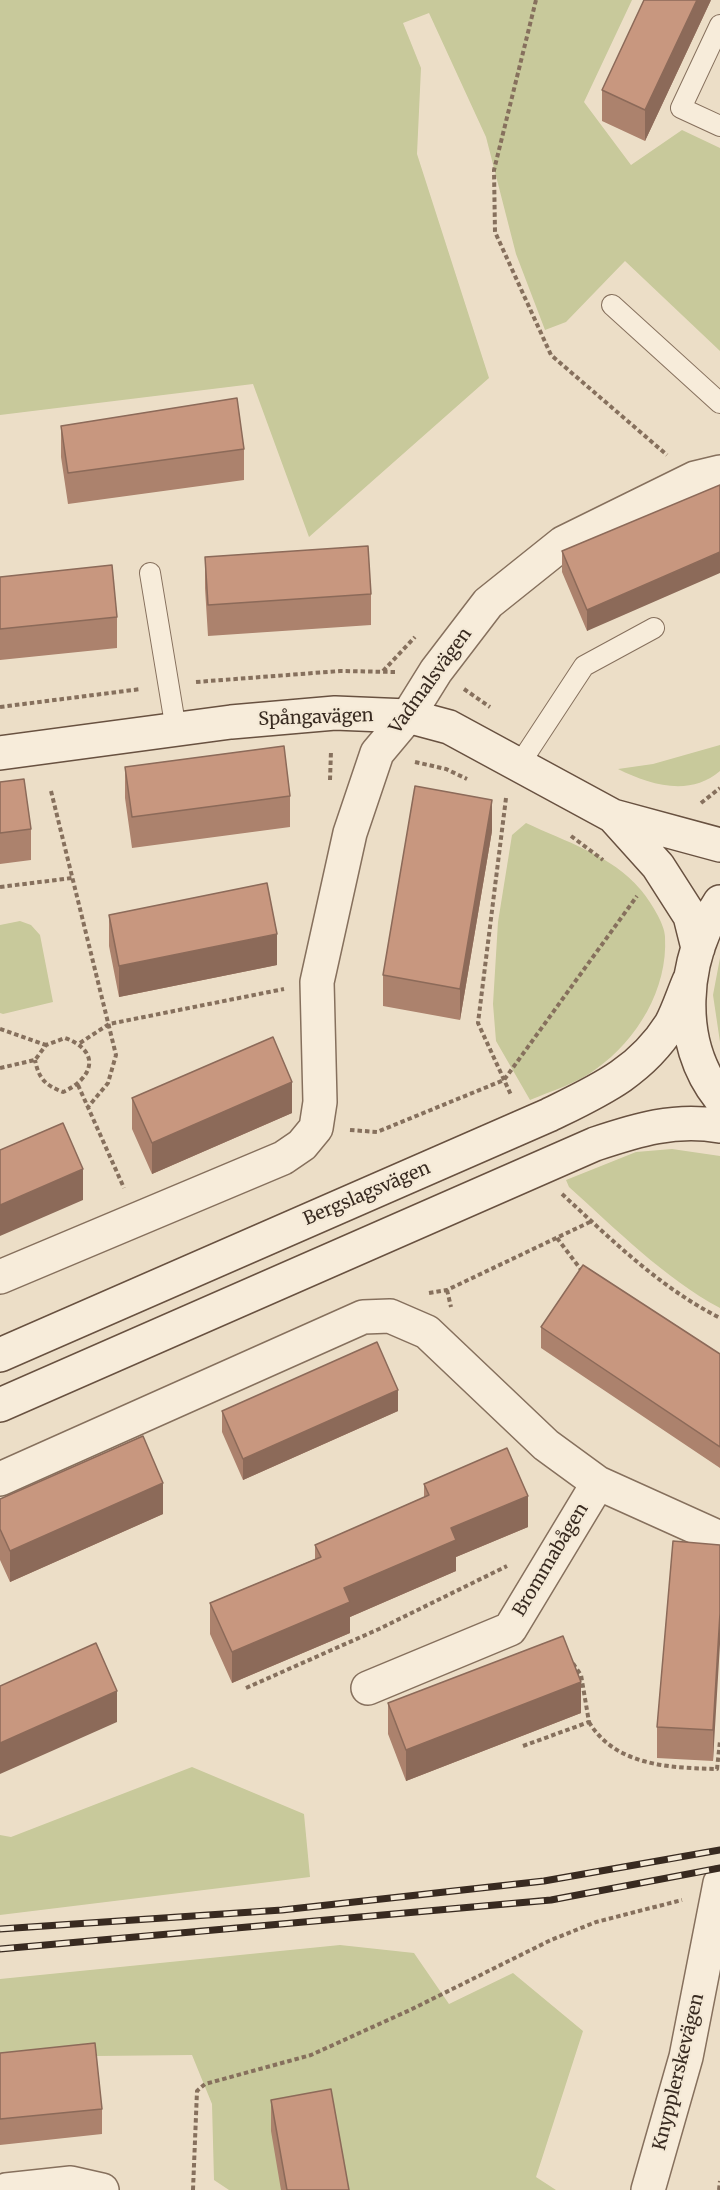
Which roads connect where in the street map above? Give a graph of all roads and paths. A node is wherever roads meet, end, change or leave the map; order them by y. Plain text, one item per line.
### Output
1 (536, 0) edge
2 (720, 25) edge
3 (720, 126) edge
4 (612, 305) dead end
5 (720, 403) edge
6 (708, 475) edge
7 (150, 573) dead end
8 (654, 628) dead end
9 (408, 716) junction
10 (176, 730) junction
11 (331, 751) dead end
12 (0, 753) edge
13 (519, 765) junction
14 (330, 783) dead end
15 (720, 788) edge
16 (51, 791) dead end
17 (506, 798) dead end
18 (700, 804) dead end
19 (613, 816) junction
20 (720, 845) edge
21 (72, 878) junction
22 (0, 887) edge
23 (637, 896) dead end
24 (720, 902) edge
25 (698, 948) junction
26 (689, 981) junction
27 (317, 982) junction
28 (109, 1024) junction
29 (0, 1029) edge
30 (80, 1043) junction
31 (46, 1045) junction
32 (35, 1060) junction
33 (0, 1068) edge
34 (504, 1080) junction
35 (78, 1085) junction
36 (720, 1098) edge
37 (88, 1107) junction
38 (720, 1126) edge
39 (316, 1128) junction
40 (138, 1219) junction
41 (592, 1221) dead end
42 (557, 1238) dead end
43 (0, 1277) edge
44 (591, 1279) edge
45 (720, 1318) edge
46 (0, 1354) edge
47 (0, 1405) edge
48 (0, 1479) edge
49 (598, 1483) junction
50 (720, 1538) edge
51 (508, 1566) dead end
52 (567, 1654) edge
53 (246, 1688) dead end
54 (368, 1688) dead end
55 (590, 1722) junction
56 (720, 1741) edge
57 (524, 1746) dead end
58 (719, 1891) edge
59 (720, 2181) edge
60 (6, 2190) edge
61 (102, 2190) edge
62 (193, 2190) edge
63 (648, 2190) edge
64 (719, 2190) edge

1 - 6 path
2 - 3 lane
4 - 5 lane
6 - 9 street, Vadmalsvägen
7 - 10 lane
8 - 13 lane
9 - 10 street, Spångavägen
9 - 13 street, Spångavägen
9 - 27 street, Vadmalsvägen
10 - 12 street, Spångavägen
11 - 14 path
13 - 19 street, Spångavägen
15 - 18 path
16 - 21 path
17 - 34 path
19 - 20 street, Spångavägen
19 - 25 street, Spångavägen
21 - 22 path
21 - 28 path
23 - 34 path
24 - 25 street
25 - 26 street
26 - 36 street
26 - 46 street, Bergslagsvägen
27 - 28 path
27 - 39 street, Vadmalsvägen
28 - 30 path
28 - 37 path
29 - 31 path
30 - 31 path
30 - 35 path
31 - 32 path
32 - 33 path
32 - 35 path
34 - 39 path
35 - 37 path
37 - 40 path
38 - 47 street
39 - 40 street
40 - 43 street
41 - 45 path
42 - 44 path
48 - 49 street, Brommabågen
49 - 50 street, Brommabågen
49 - 54 street, Brommabågen
51 - 53 path
52 - 55 path
55 - 56 path
55 - 57 path
58 - 62 path
58 - 63 street, Knypplerskevägen
59 - 64 path
60 - 61 street

